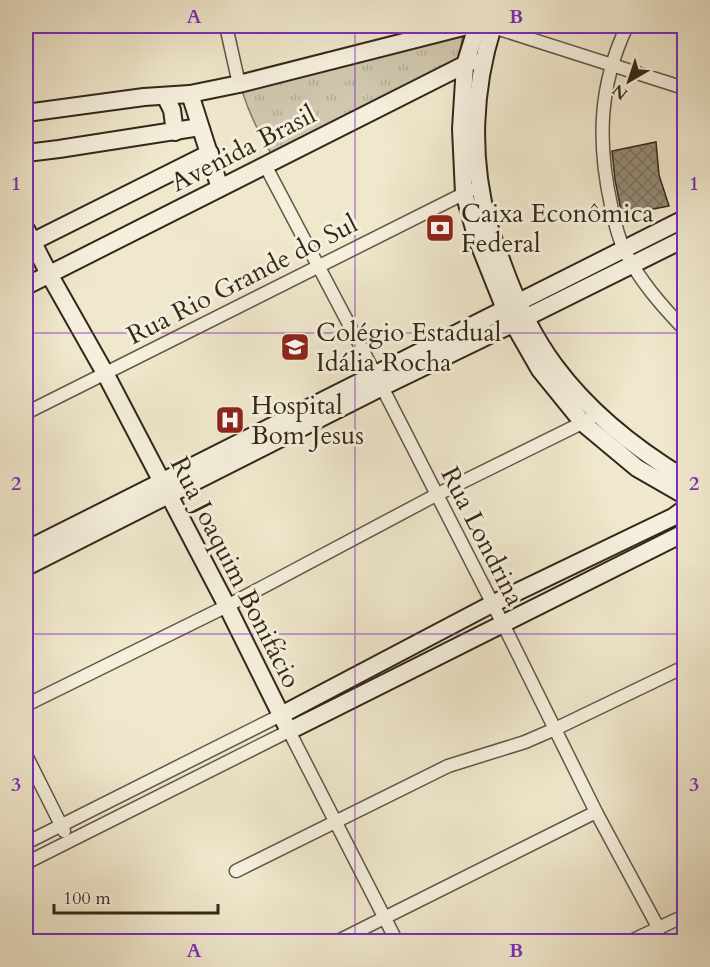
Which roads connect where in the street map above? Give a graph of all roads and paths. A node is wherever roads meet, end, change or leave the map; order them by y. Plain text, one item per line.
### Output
1 (226, 26) edge
2 (467, 26) edge
3 (487, 26) edge
4 (627, 26) edge
5 (484, 56) junction
6 (611, 64) junction
7 (465, 65) junction
8 (239, 84) junction
9 (684, 88) edge
10 (190, 94) junction
11 (165, 96) junction
12 (26, 113) edge
13 (200, 127) junction
14 (175, 132) junction
15 (26, 153) edge
16 (210, 153) junction
17 (265, 165) junction
18 (480, 186) junction
19 (220, 188) junction
20 (464, 192) junction
21 (684, 219) edge
22 (28, 238) edge
23 (684, 239) edge
24 (628, 256) junction
25 (319, 266) junction
26 (49, 274) junction
27 (26, 286) edge
28 (515, 314) junction
29 (684, 329) edge
30 (105, 373) junction
31 (378, 381) junction
32 (26, 413) edge
33 (599, 415) junction
34 (583, 423) junction
35 (684, 478) edge
36 (165, 489) junction
37 (436, 495) junction
38 (684, 495) edge
39 (684, 510) edge
40 (684, 533) edge
41 (26, 550) edge
42 (26, 567) edge
43 (492, 604) junction
44 (227, 606) junction
45 (502, 622) junction
46 (684, 667) edge
47 (26, 705) edge
48 (281, 715) junction
49 (555, 729) junction
50 (289, 731) junction
51 (26, 755) edge
52 (596, 812) junction
53 (336, 823) junction
54 (62, 825) junction
55 (69, 841) junction
56 (26, 843) edge
57 (26, 863) edge
58 (236, 871) dead end
59 (684, 916) edge
60 (385, 919) junction
61 (659, 929) junction
62 (336, 942) edge
63 (397, 942) edge
64 (629, 942) edge

1 - 8 street
2 - 8 street
3 - 5 street
3 - 6 street
3 - 7 street
4 - 6 street
5 - 7 street, Avenida Brasil
5 - 18 street
6 - 9 street
6 - 24 street
7 - 17 street, Avenida Brasil
7 - 20 street
8 - 10 street
10 - 11 street
10 - 13 street
11 - 12 street
11 - 14 street
13 - 14 street
13 - 16 street
14 - 15 street
16 - 19 street
16 - 22 street, Avenida Brasil
17 - 19 street, Avenida Brasil
17 - 25 street, Rua Londrina
18 - 20 street, Rua Rio Grande do Sul
18 - 28 street
19 - 26 street, Avenida Brasil
20 - 25 street, Rua Rio Grande do Sul
20 - 28 street
21 - 24 street
22 - 26 street, Rua Joaquim Bonifácio
23 - 24 street
24 - 28 street
24 - 29 street
25 - 30 street, Rua Rio Grande do Sul
25 - 31 street, Rua Londrina
26 - 27 street, Avenida Brasil
26 - 30 street, Rua Joaquim Bonifácio
28 - 31 street
28 - 33 street
28 - 34 street
30 - 32 street, Rua Rio Grande do Sul
30 - 36 street, Rua Joaquim Bonifácio
31 - 36 street
31 - 37 street, Rua Londrina
33 - 34 street
33 - 35 street
34 - 37 street
34 - 38 street
36 - 41 street
36 - 42 street
36 - 44 street, Rua Joaquim Bonifácio
37 - 43 street, Rua Londrina
37 - 44 street
39 - 43 street
40 - 45 street
43 - 45 street, Rua Londrina
43 - 48 street
44 - 47 street
44 - 48 street, Rua Joaquim Bonifácio
45 - 49 street, Rua Londrina
45 - 50 street
46 - 49 street
48 - 50 street, Rua Joaquim Bonifácio
48 - 54 street
49 - 52 street, Rua Londrina
49 - 53 street
50 - 53 street, Rua Joaquim Bonifácio
50 - 55 street
51 - 54 street
52 - 60 street
52 - 61 street, Rua Londrina
53 - 58 street
53 - 60 street, Rua Joaquim Bonifácio
54 - 55 street
54 - 56 street
55 - 57 street
59 - 61 street
60 - 62 street
60 - 63 street, Rua Joaquim Bonifácio
61 - 64 street

